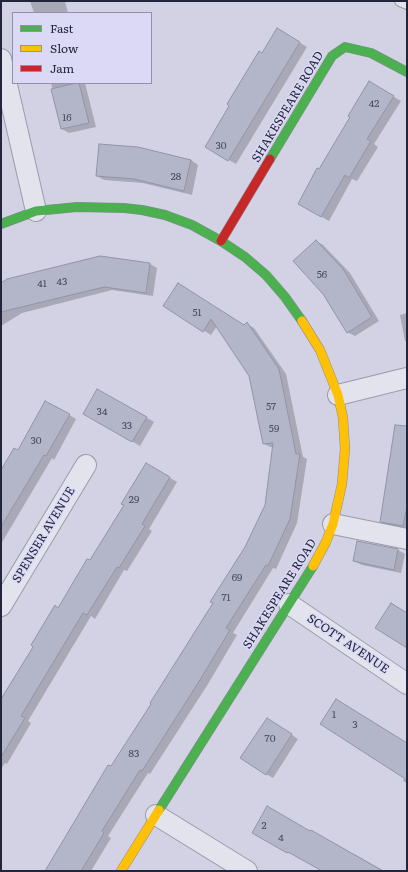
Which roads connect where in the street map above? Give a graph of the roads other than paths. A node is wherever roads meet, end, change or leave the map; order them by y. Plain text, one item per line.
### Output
1 (400, 1) edge
2 (407, 4) edge
3 (1, 59) edge
4 (407, 72) edge
5 (36, 211) junction
6 (1, 224) edge
7 (221, 241) junction
8 (407, 378) edge
9 (338, 395) junction
10 (86, 464) dead end
11 (333, 524) junction
12 (407, 539) edge
13 (289, 604) junction
14 (1, 606) edge
15 (407, 684) edge
16 (156, 814) junction
17 (121, 871) edge
18 (247, 871) edge

1 - 2 lane
3 - 5 street
4 - 7 street, SHAKESPEARE ROAD
5 - 6 street, SHAKESPEARE ROAD
5 - 7 street, SHAKESPEARE ROAD
7 - 9 street, SHAKESPEARE ROAD
8 - 9 street
9 - 11 street, SHAKESPEARE ROAD
10 - 14 street, SPENSER AVENUE
11 - 12 street
11 - 13 street, SHAKESPEARE ROAD
13 - 15 street, SCOTT AVENUE
13 - 16 street, SHAKESPEARE ROAD
16 - 17 street, SHAKESPEARE ROAD
16 - 18 street

